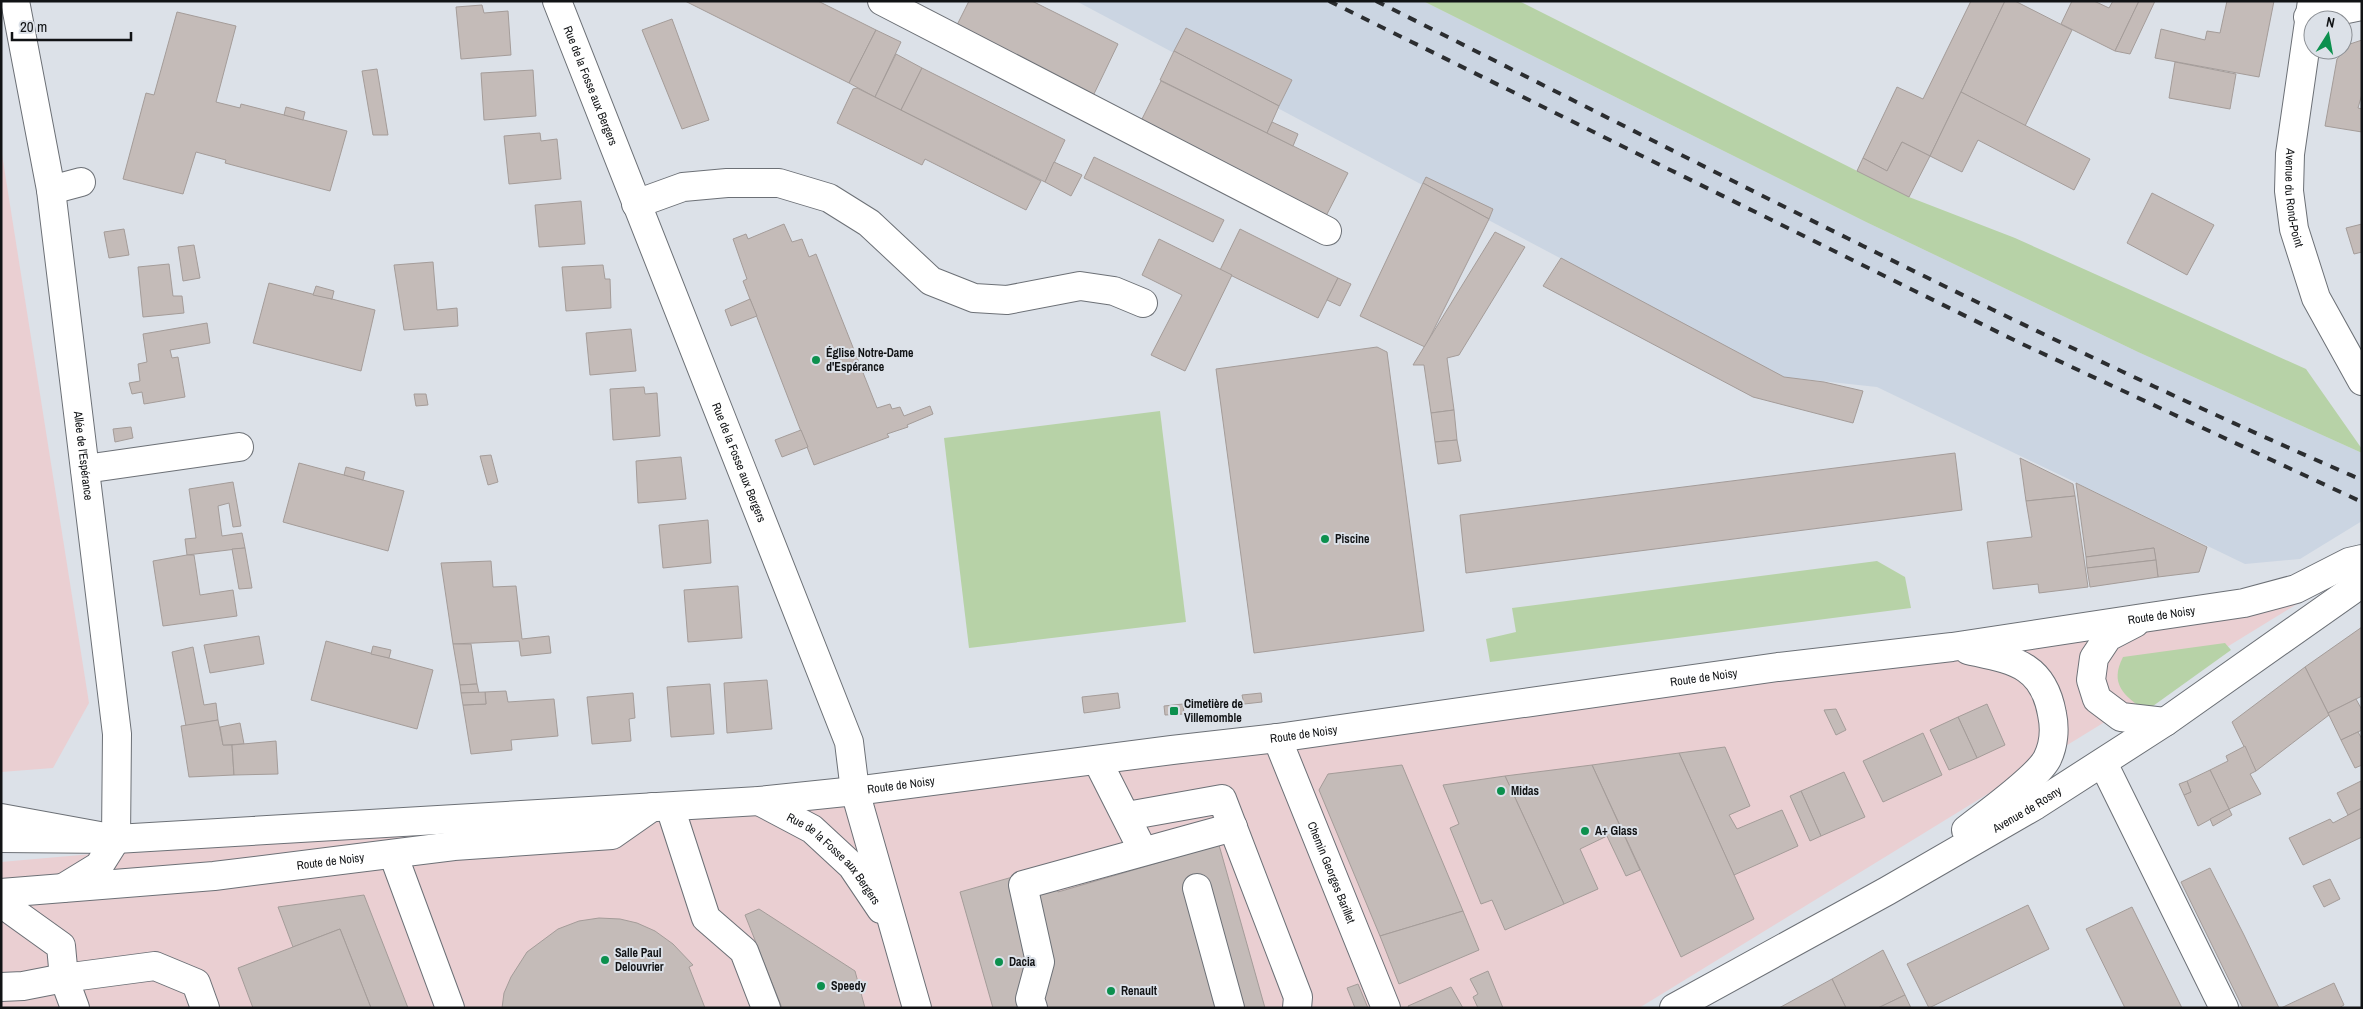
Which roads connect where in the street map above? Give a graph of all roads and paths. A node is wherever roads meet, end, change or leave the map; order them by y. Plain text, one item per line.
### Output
1 (15, 1) edge
2 (557, 1) edge
3 (882, 1) edge
4 (2362, 6) edge
5 (2310, 9) edge
6 (81, 182) dead end
7 (51, 190) junction
8 (636, 204) junction
9 (1327, 231) dead end
10 (1143, 303) dead end
11 (2362, 381) edge
12 (239, 447) dead end
13 (85, 469) junction
14 (2362, 559) edge
15 (2362, 582) edge
16 (2143, 618) junction
17 (1952, 647) junction
18 (2165, 722) junction
19 (1277, 738) junction
20 (1098, 760) junction
21 (2103, 763) junction
22 (855, 792) junction
23 (759, 801) junction
24 (661, 807) junction
25 (1127, 816) junction
26 (1, 818) edge
27 (1233, 827) junction
28 (1, 838) edge
29 (116, 839) junction
30 (1138, 841) dead end
31 (393, 854) junction
32 (63, 888) junction
33 (1197, 888) dead end
34 (1888, 892) junction
35 (1, 893) edge
36 (1, 903) edge
37 (895, 932) junction
38 (64, 978) junction
39 (1, 987) edge
40 (1704, 1001) edge
41 (75, 1008) edge
42 (205, 1008) edge
43 (450, 1008) edge
44 (766, 1008) edge
45 (917, 1008) edge
46 (1033, 1008) edge
47 (1230, 1008) edge
48 (1297, 1008) edge
49 (1386, 1008) edge
50 (1674, 1008) edge
51 (2224, 1008) edge

1 - 7 main road, Allée de l'Espérance
2 - 8 main road, Rue de la Fosse aux Bergers
3 - 9 main road
4 - 5 main road
5 - 11 main road, Avenue du Rond-Point
6 - 7 main road
7 - 13 main road, Allée de l'Espérance
8 - 10 main road
8 - 22 main road, Rue de la Fosse aux Bergers
12 - 13 main road
13 - 29 main road, Allée de l'Espérance
14 - 16 main road, Route de Noisy
15 - 18 main road, Avenue de Rosny
16 - 17 main road, Route de Noisy
16 - 18 main road
17 - 19 main road, Route de Noisy
17 - 34 main road, Route de Noisy
18 - 21 main road, Avenue de Rosny
19 - 20 main road, Route de Noisy
19 - 49 main road, Chemin Georges Barillet
20 - 22 main road, Route de Noisy
20 - 25 main road
21 - 34 main road, Avenue de Rosny
21 - 51 main road
22 - 23 main road, Route de Noisy
22 - 37 main road, Rue de la Fosse aux Bergers
23 - 24 main road, Route de Noisy
23 - 37 main road, Rue de la Fosse aux Bergers
24 - 29 main road, Route de Noisy
24 - 31 main road, Route de Noisy
24 - 44 main road
25 - 27 main road
25 - 30 main road
26 - 29 main road
27 - 46 main road
27 - 48 main road
28 - 29 main road
29 - 32 main road
31 - 32 main road, Route de Noisy
31 - 43 main road
32 - 35 main road, Route de Noisy
33 - 47 main road
34 - 40 main road, Avenue de Rosny
36 - 38 main road
37 - 45 main road, Rue de la Fosse aux Bergers
38 - 39 main road
38 - 41 main road
38 - 42 main road
40 - 50 main road, Avenue de Rosny

